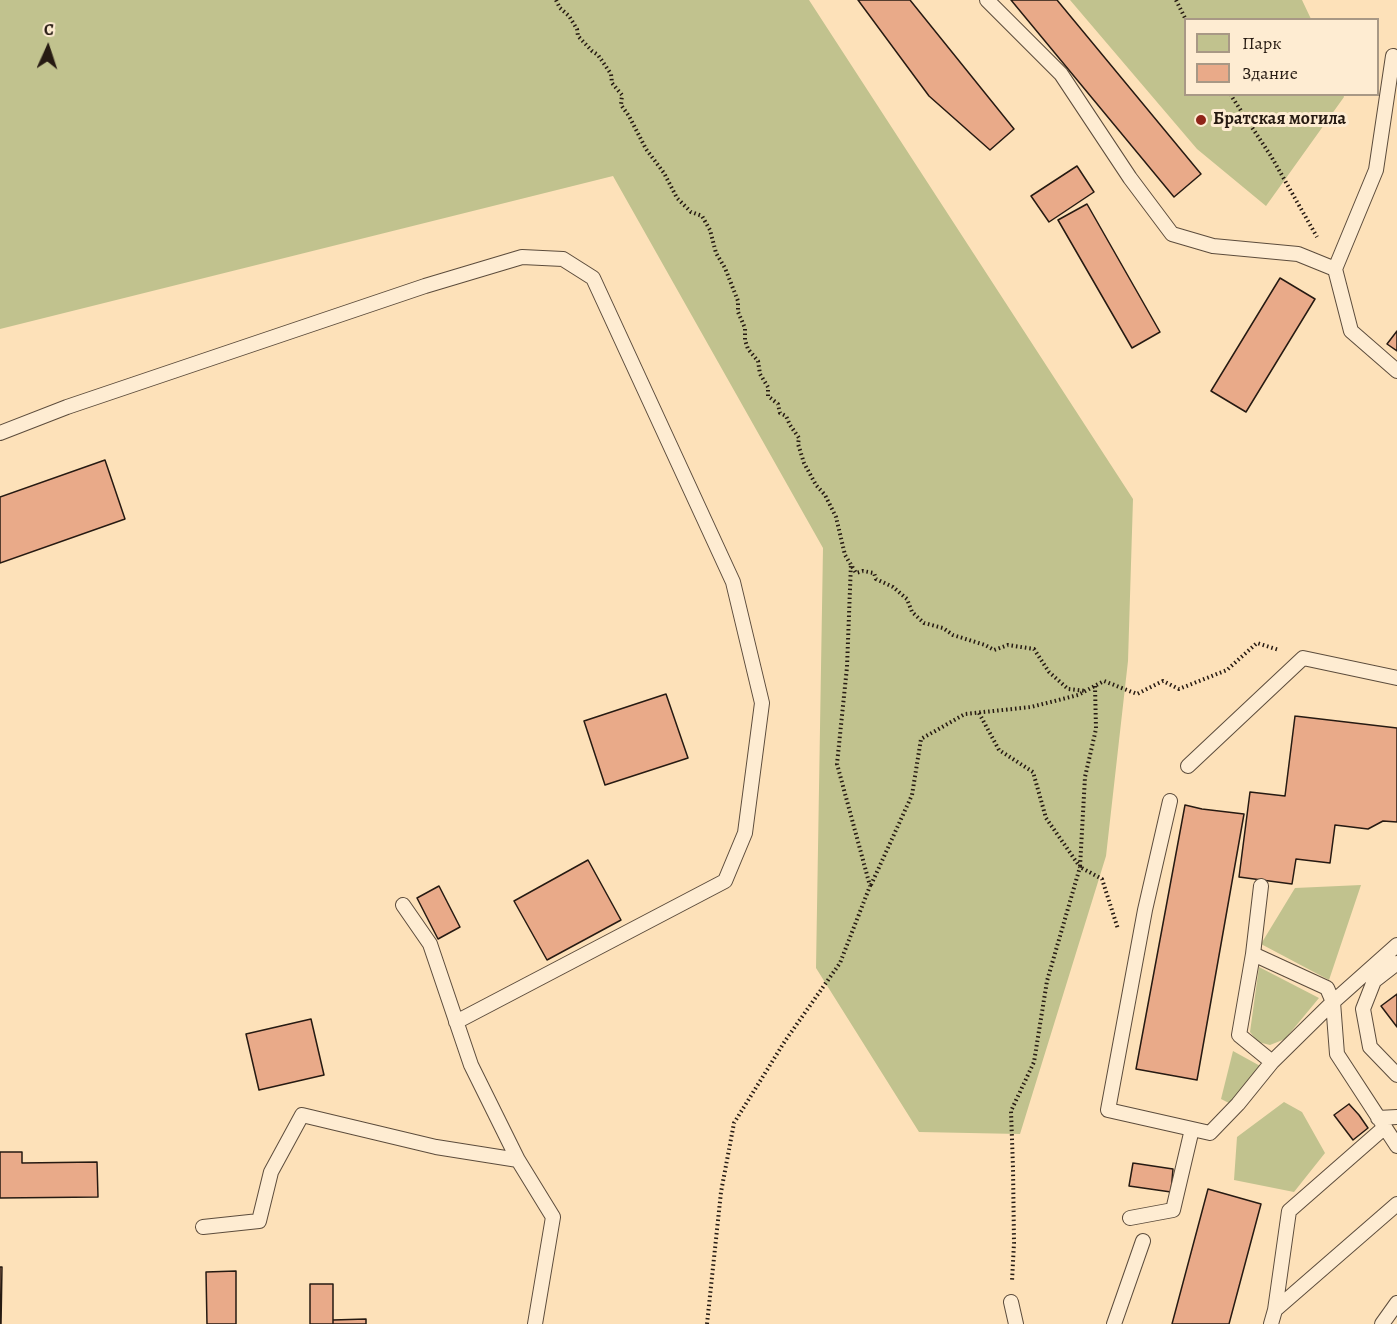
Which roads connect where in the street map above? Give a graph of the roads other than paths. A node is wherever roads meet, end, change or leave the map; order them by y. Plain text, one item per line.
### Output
1 (987, 0) edge
2 (1393, 56) dead end
3 (1335, 269) junction
4 (1397, 371) edge
5 (0, 433) edge
6 (1397, 678) edge
7 (1188, 766) dead end
8 (1170, 801) dead end
9 (1261, 886) dead end
10 (403, 905) dead end
11 (1397, 945) edge
12 (1253, 954) junction
13 (1397, 963) edge
14 (1333, 1002) junction
15 (456, 1022) junction
16 (1272, 1062) junction
17 (1397, 1075) edge
18 (1397, 1118) edge
19 (1382, 1122) junction
20 (1192, 1129) junction
21 (1397, 1146) edge
22 (518, 1160) junction
23 (1397, 1204) edge
24 (1130, 1218) dead end
25 (203, 1227) dead end
26 (1143, 1241) dead end
27 (1011, 1302) road end
28 (1397, 1303) edge
29 (1275, 1310) junction
30 (535, 1324) edge
31 (1016, 1324) edge
32 (1114, 1324) edge
33 (1272, 1324) edge
34 (1382, 1324) edge

1 - 3 lane
2 - 3 lane
3 - 4 lane
5 - 15 lane
6 - 7 lane
8 - 20 lane
9 - 12 lane
10 - 15 lane
11 - 14 lane
12 - 14 lane
12 - 16 lane
13 - 17 lane
14 - 16 lane
14 - 19 lane
15 - 22 lane
16 - 20 lane
18 - 19 lane
19 - 21 lane
19 - 29 lane
20 - 24 lane
22 - 25 lane
22 - 30 lane
23 - 29 lane
26 - 32 lane
27 - 31 lane
28 - 34 lane
29 - 33 lane

